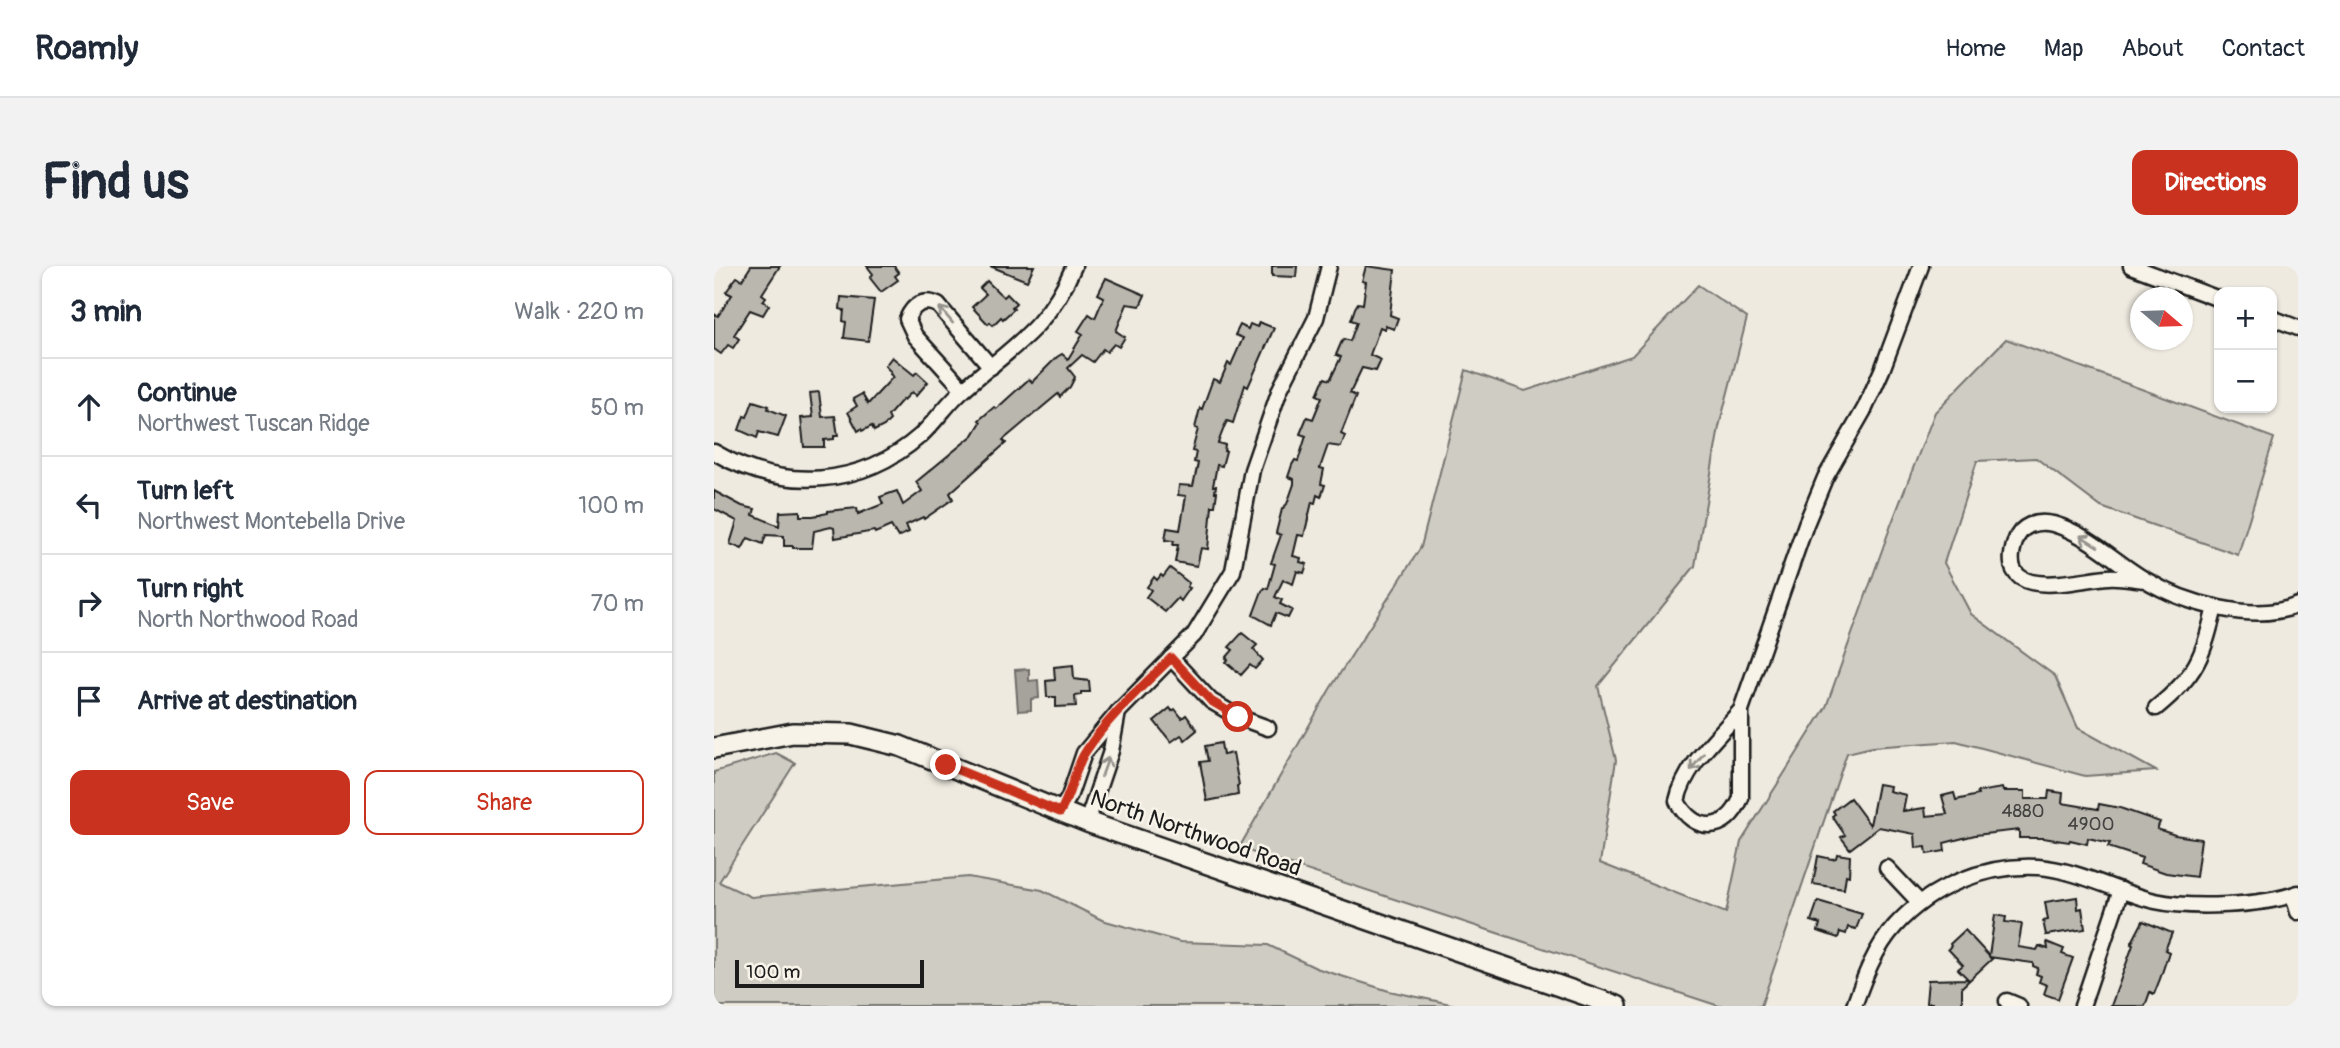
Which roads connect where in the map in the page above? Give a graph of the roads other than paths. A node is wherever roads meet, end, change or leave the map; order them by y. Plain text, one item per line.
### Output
1 (1074, 266) edge
2 (1329, 266) edge
3 (1921, 266) edge
4 (2131, 266) edge
5 (2214, 297) edge
6 (2277, 320) edge
7 (2298, 328) edge
8 (990, 367) junction
9 (963, 389) junction
10 (714, 452) edge
11 (2146, 580) junction
12 (2298, 606) edge
13 (2215, 607) junction
14 (1171, 658) junction
15 (2156, 708) dead end
16 (1741, 710) junction
17 (1118, 712) junction
18 (1268, 728) dead end
19 (714, 748) edge
20 (1060, 812) junction
21 (1087, 822) junction
22 (1887, 868) dead end
23 (2121, 890) junction
24 (2296, 894) edge
25 (1920, 902) junction
26 (2298, 912) edge
27 (1617, 1006) edge
28 (1854, 1006) edge
29 (2082, 1006) edge

1 - 8 street
2 - 14 street
3 - 16 street
4 - 5 street
6 - 7 street
8 - 9 street
8 -> 9 street
9 - 10 street
11 -> 11 street
11 - 13 street
12 - 13 street
13 - 15 street
14 - 17 street
14 - 18 street
16 -> 16 street
17 - 20 street
21 -> 17 street
19 - 20 street, North Northwood Road
20 - 21 street, North Northwood Road
21 - 27 street, North Northwood Road
22 - 25 street
23 - 24 street
23 - 25 street
23 - 29 street
24 - 26 street
25 - 28 street

